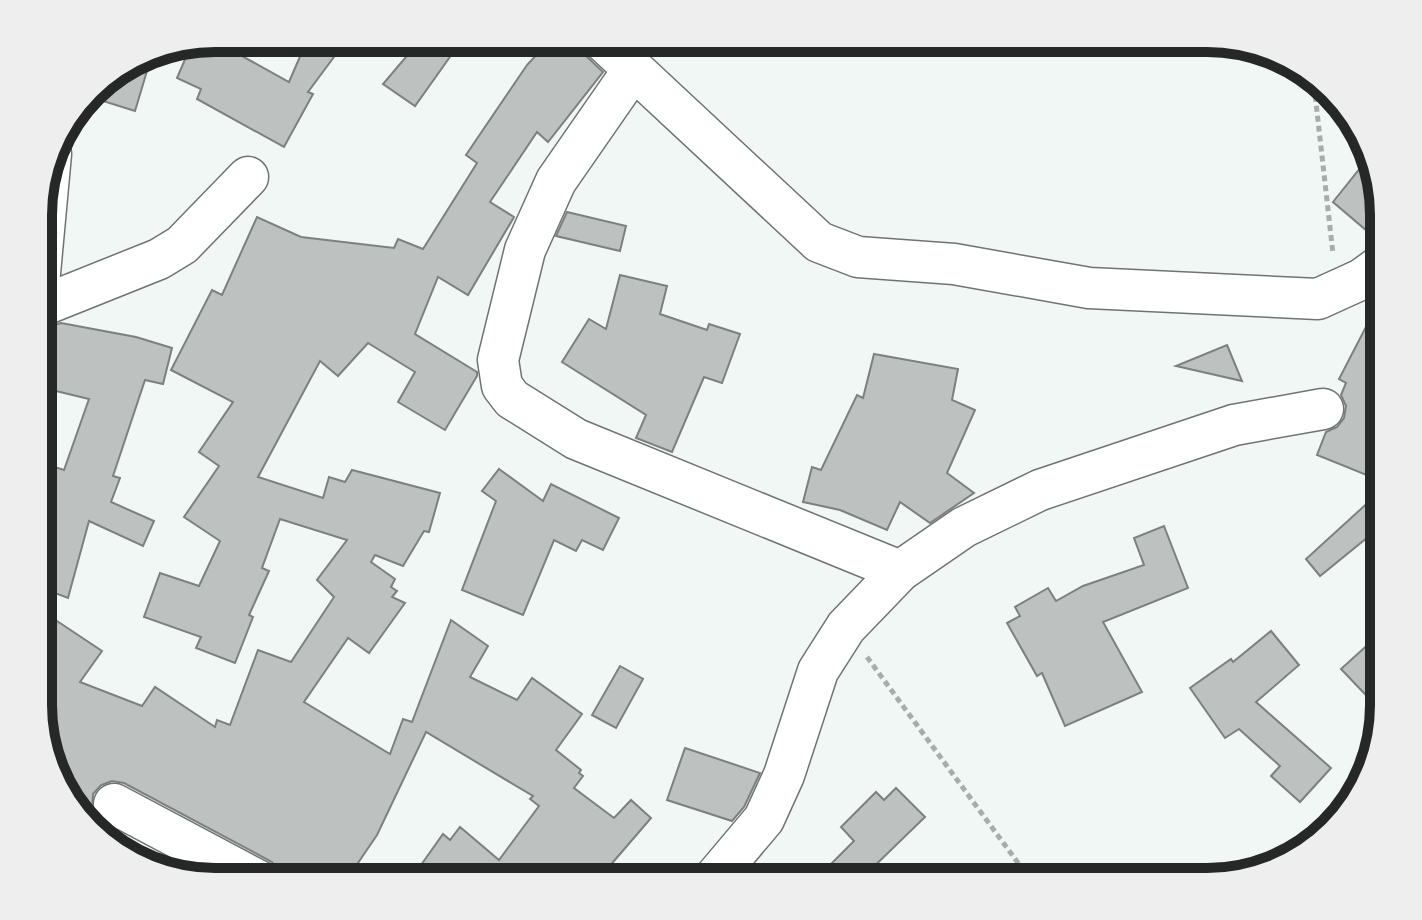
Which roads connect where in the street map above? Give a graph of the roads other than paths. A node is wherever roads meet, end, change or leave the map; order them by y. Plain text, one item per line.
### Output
1 (614, 52) edge
2 (633, 70) junction
3 (248, 177) dead end
4 (1370, 273) edge
5 (52, 302) edge
6 (1323, 409) dead end
7 (900, 571) junction
8 (114, 804) dead end
9 (235, 868) edge
10 (723, 868) edge

1 - 2 street
2 - 4 street
2 - 7 street
3 - 5 street
6 - 7 street
7 - 10 street
8 - 9 street

